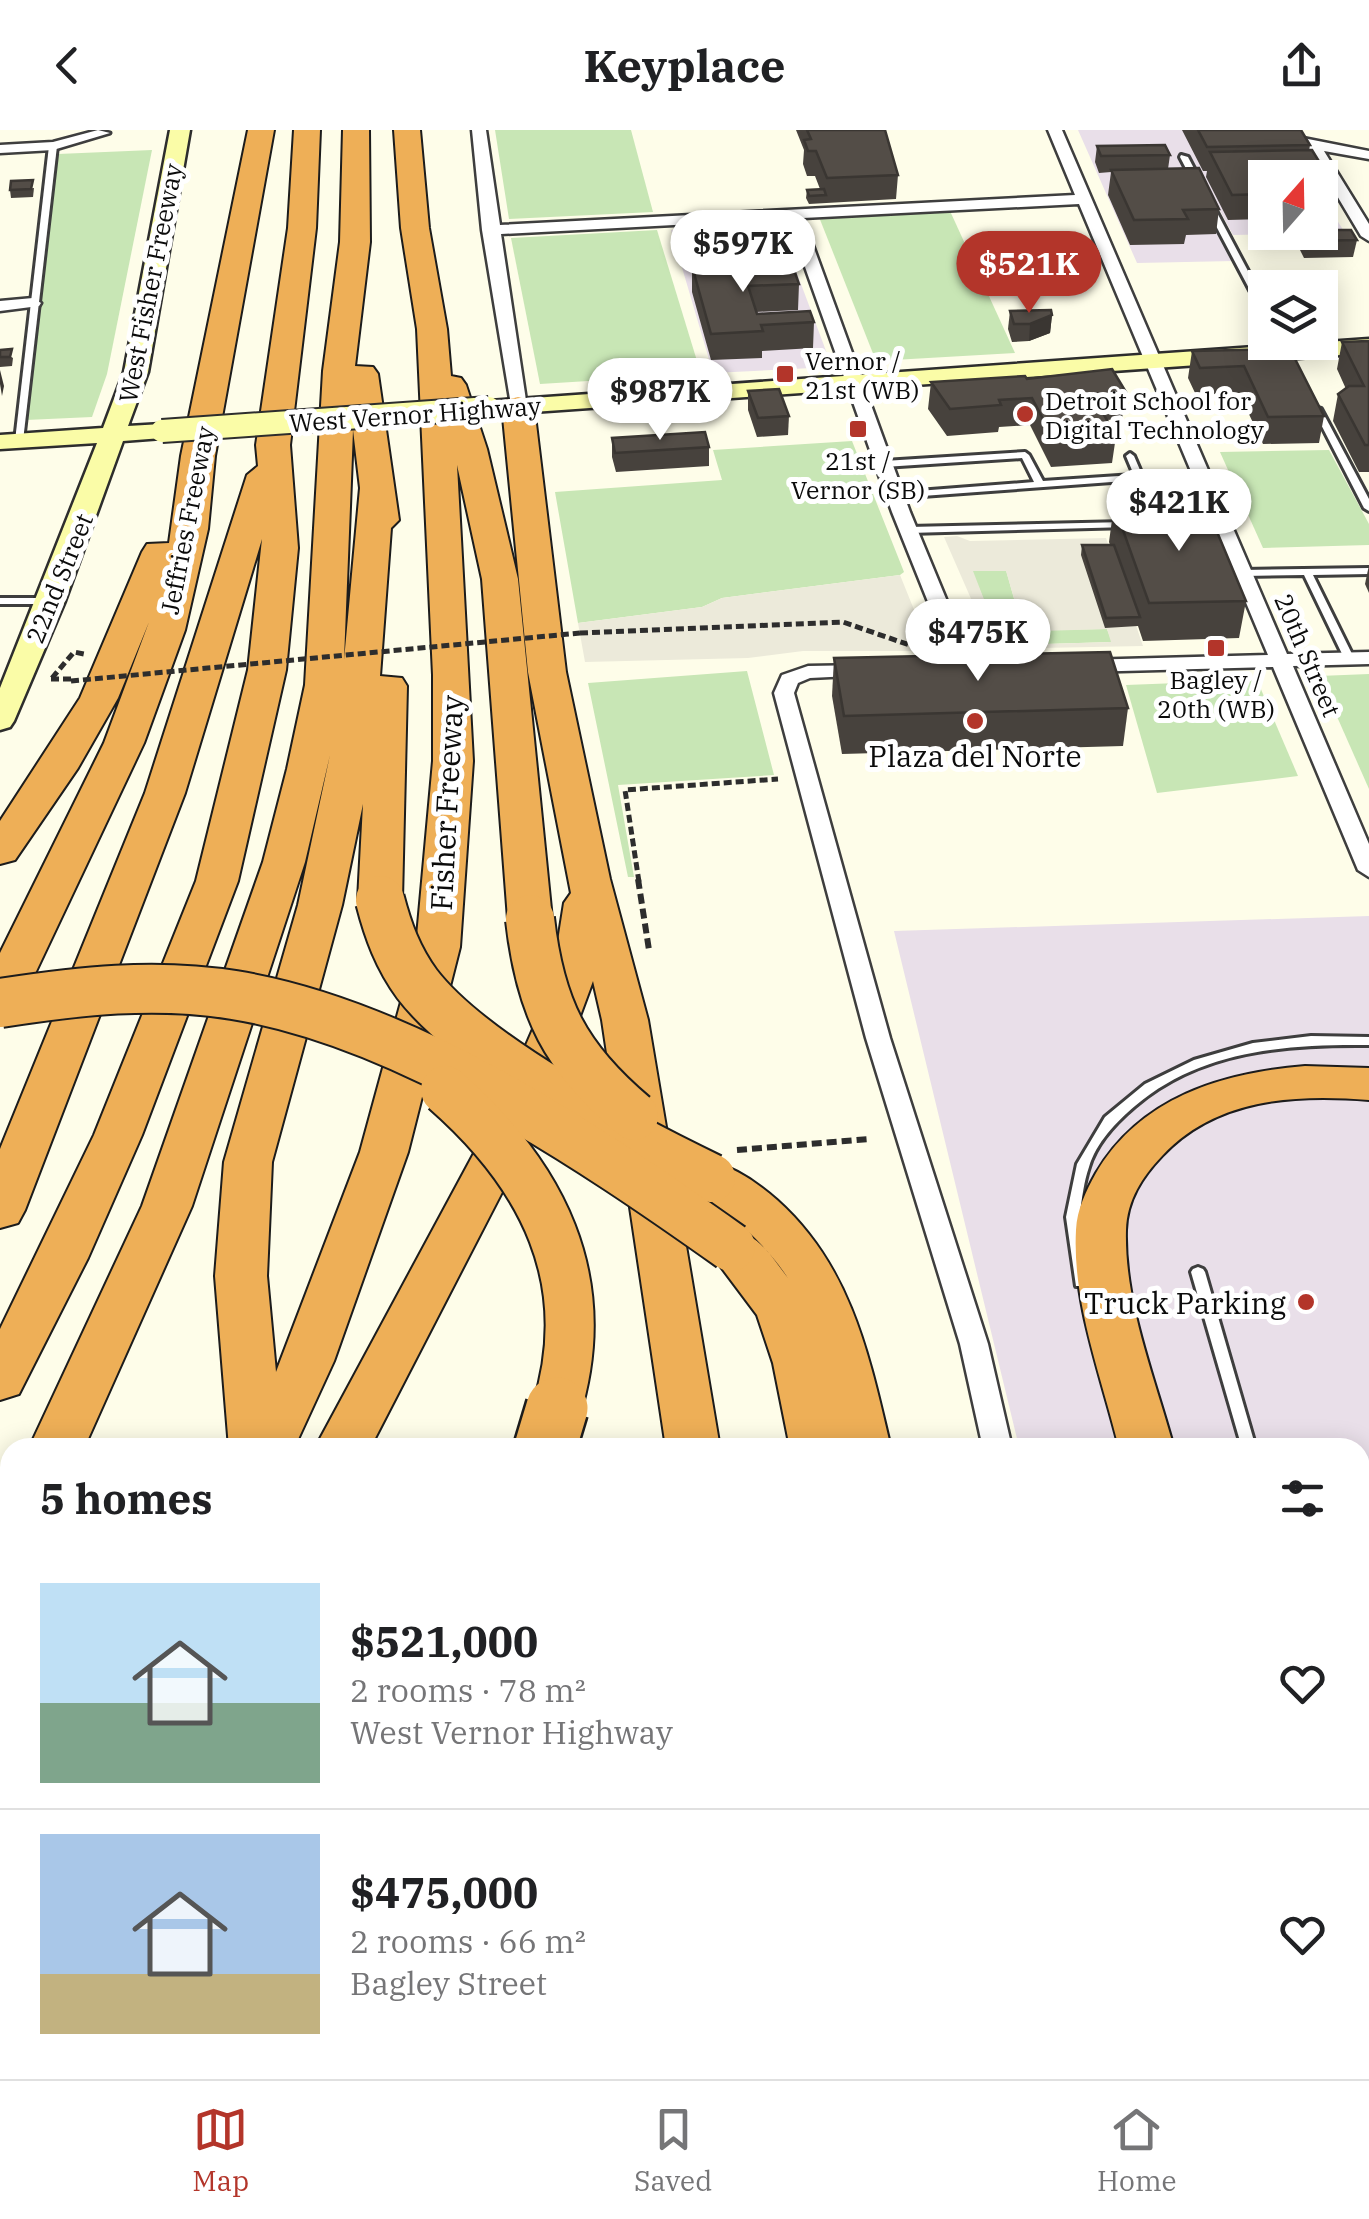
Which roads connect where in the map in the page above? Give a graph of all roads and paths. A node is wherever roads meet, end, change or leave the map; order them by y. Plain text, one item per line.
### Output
1 (180, 130) edge
2 (261, 130) edge
3 (307, 130) edge
4 (356, 130) edge
5 (407, 130) edge
6 (479, 130) edge
7 (1055, 130) edge
8 (1242, 130) edge
9 (104, 133) dead end
10 (1313, 144) junction
11 (54, 146) junction
12 (0, 149) edge
13 (1369, 155) edge
14 (1184, 157) dead end
15 (1084, 199) junction
16 (794, 214) junction
17 (490, 230) junction
18 (1369, 236) edge
19 (1248, 279) edge
20 (352, 281) junction
21 (34, 303) junction
22 (0, 306) edge
23 (432, 330) junction
24 (1369, 346) edge
25 (1338, 349) edge
26 (1248, 355) edge
27 (1153, 360) junction
28 (855, 383) junction
29 (1310, 397) edge
30 (504, 408) junction
31 (116, 434) junction
32 (10, 442) edge
33 (272, 446) junction
34 (198, 456) junction
35 (1130, 456) dead end
36 (884, 464) junction
37 (1040, 484) junction
38 (375, 491) junction
39 (896, 496) junction
40 (1369, 508) edge
41 (1138, 525) edge
42 (909, 530) junction
43 (1369, 571) edge
44 (1306, 572) junction
45 (1243, 574) junction
46 (0, 601) edge
47 (52, 601) junction
48 (924, 650) dead end
49 (1359, 658) edge
50 (1280, 660) junction
51 (1070, 666) edge
52 (964, 669) edge
53 (878, 671) edge
54 (36, 676) dead end
55 (52, 679) junction
56 (71, 681) junction
57 (4, 704) edge
58 (778, 779) dead end
59 (0, 851) edge
60 (1369, 870) edge
61 (588, 880) junction
62 (651, 964) dead end
63 (0, 1001) edge
64 (362, 1028) junction
65 (1369, 1041) edge
66 (1369, 1084) edge
67 (870, 1139) dead end
68 (29, 1142) junction
69 (720, 1171) junction
70 (0, 1183) edge
71 (0, 1210) edge
72 (1198, 1272) dead end
73 (1085, 1297) dead end
74 (1109, 1365) dead end
75 (0, 1380) edge
76 (852, 1396) junction
77 (1143, 1429) edge
78 (61, 1438) edge
79 (255, 1438) edge
80 (271, 1438) edge
81 (347, 1438) edge
82 (548, 1438) edge
83 (691, 1438) edge
84 (815, 1438) edge
85 (862, 1438) edge
86 (870, 1438) edge
87 (996, 1438) edge
88 (1246, 1438) edge

1 - 31 street, West Fisher Freeway
2 - 34 highway, Jeffries Freeway
3 - 33 highway
4 - 20 highway
5 - 23 highway, Fisher Freeway
6 - 17 street
7 - 15 street, 20th Street
8 - 10 street
9 - 11 street
10 - 13 street
10 - 18 street
11 - 12 street
11 - 21 lane
14 - 19 lane
15 - 16 street
15 - 27 street, 20th Street
16 - 17 street
16 - 28 street
17 - 30 street
20 - 38 highway
20 - 78 highway
21 - 22 street
21 - 32 lane
23 - 69 highway, bridge
23 - 80 highway, Fisher Freeway
24 - 25 street, West Vernor Highway
26 - 27 street, West Vernor Highway
27 - 28 street, West Vernor Highway
27 - 45 street, 20th Street
28 - 30 street, West Vernor Highway
28 - 36 street
29 - 40 lane
30 - 31 street, West Vernor Highway, bridge
30 - 61 highway
31 - 32 street, West Vernor Highway
31 - 47 street, 22nd Street
33 - 68 highway
33 - 75 highway
34 - 59 highway
34 - 63 highway, Jeffries Freeway
35 - 37 lane
36 - 37 lane
36 - 39 street
37 - 39 lane
38 - 69 highway, bridge
38 - 79 highway
39 - 42 street
41 - 42 lane
42 - 52 street
43 - 44 lane
44 - 45 lane
44 - 49 lane
45 - 50 street, 20th Street
46 - 47 lane
47 - 57 street, 22nd Street
48 - 56 path, bridge
49 - 50 street
50 - 51 street
50 - 60 street, 20th Street
53 - 87 street
54 - 55 path
55 - 56 path
55 - 56 path
58 - 62 path
61 - 81 highway
61 - 83 highway
63 - 64 highway, bridge
64 - 82 highway, bridge
64 - 84 highway, bridge
65 - 73 lane
66 - 77 highway
67 - 69 path
68 - 70 highway
68 - 71 highway
69 - 76 highway
72 - 88 lane
74 - 77 lane
76 - 85 highway
76 - 86 highway

